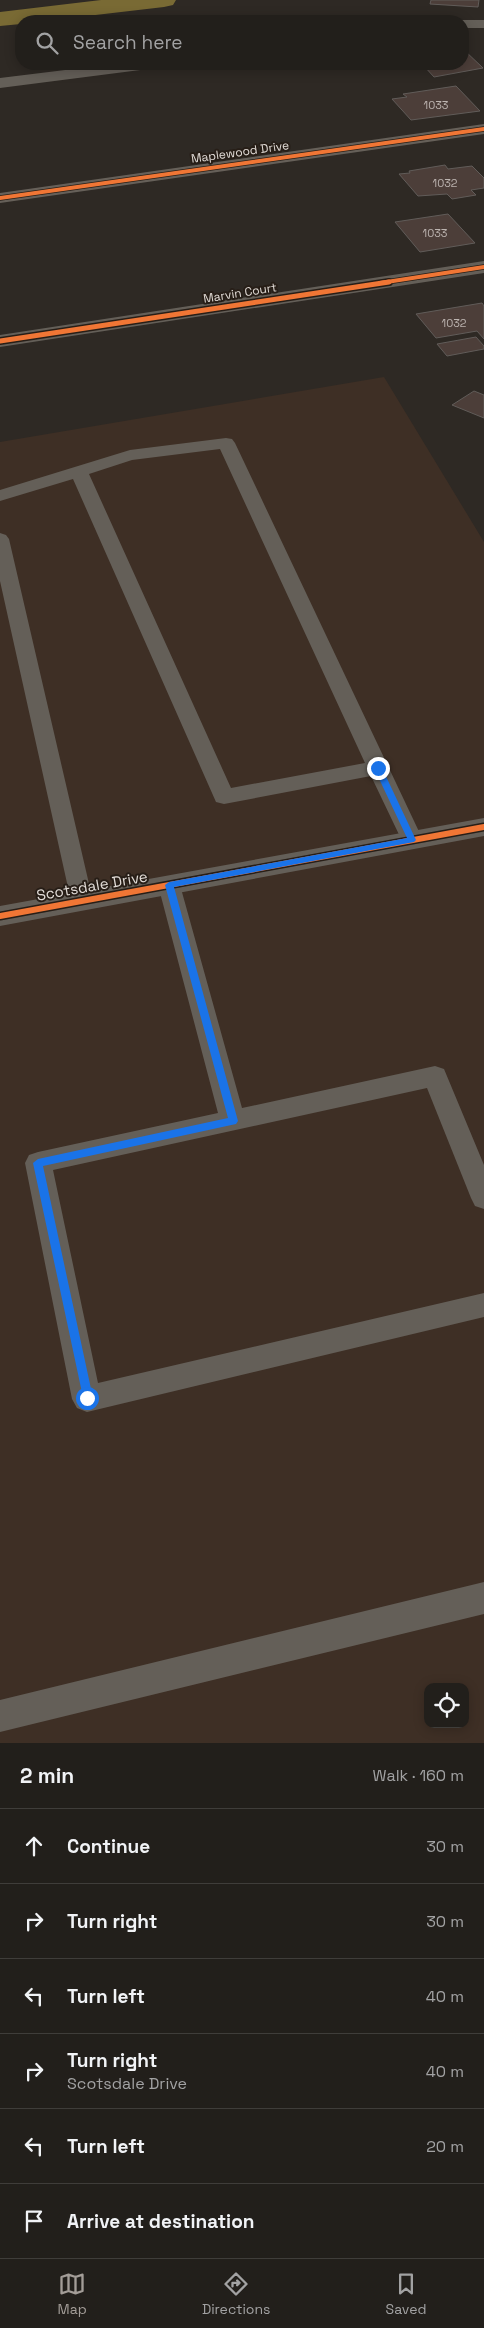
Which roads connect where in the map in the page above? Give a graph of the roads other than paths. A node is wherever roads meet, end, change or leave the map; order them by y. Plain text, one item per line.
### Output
1 (469, 24) edge
2 (484, 24) edge
3 (101, 70) edge
4 (0, 83) edge
5 (484, 129) edge
6 (0, 198) edge
7 (484, 267) edge
8 (0, 341) edge
9 (79, 472) junction
10 (0, 496) edge
11 (0, 539) edge
12 (378, 768) junction
13 (484, 827) edge
14 (412, 840) junction
15 (169, 885) junction
16 (82, 901) junction
17 (0, 916) edge
18 (233, 1121) junction
19 (484, 1198) edge
20 (484, 1305) edge
21 (484, 1598) edge
22 (0, 1716) edge

1 - 2 street
3 - 4 street
5 - 6 street, Maplewood Drive
7 - 8 street, Marvin Court
9 - 10 lane
9 - 12 lane
9 - 12 lane
11 - 16 lane
12 - 14 lane
13 - 14 street, Scotsdale Drive
14 - 15 street, Scotsdale Drive
15 - 16 street, Scotsdale Drive
15 - 18 lane
16 - 17 street, Scotsdale Drive
18 - 19 lane
18 - 20 lane
21 - 22 lane

